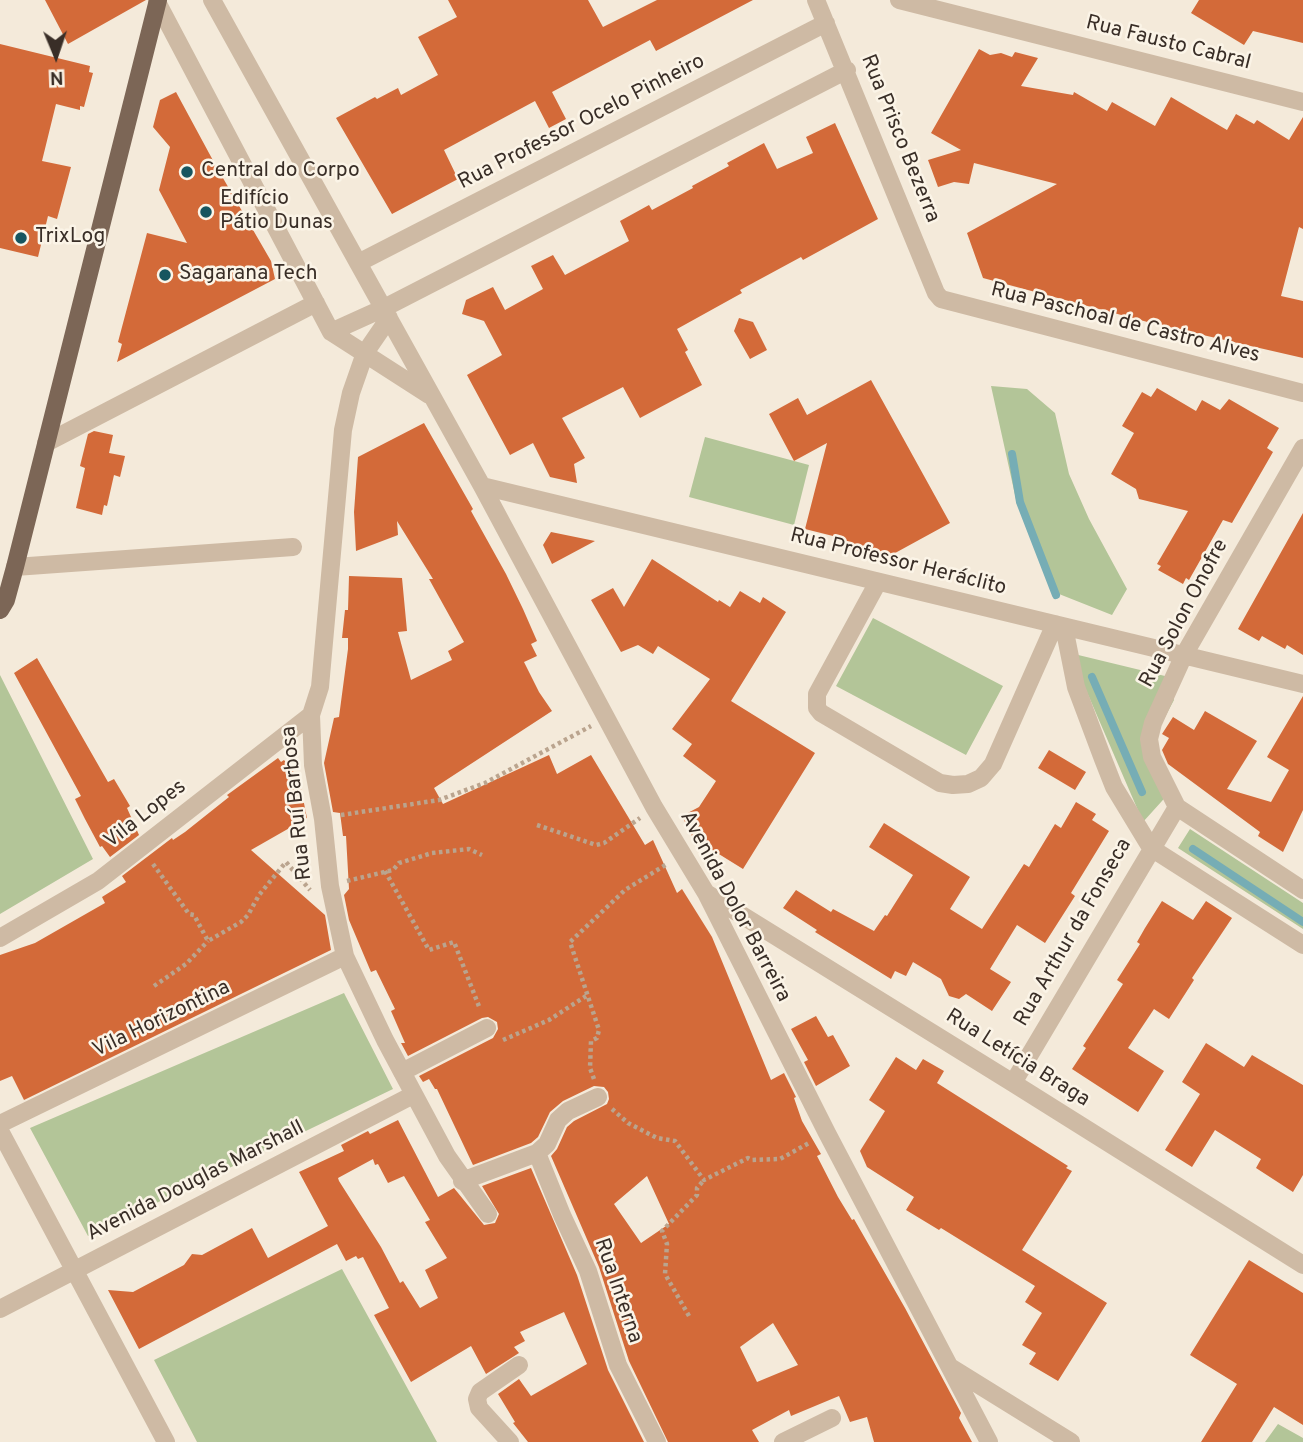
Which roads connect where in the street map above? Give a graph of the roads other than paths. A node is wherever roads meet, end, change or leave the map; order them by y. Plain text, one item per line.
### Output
1 (212, 0) edge
2 (816, 0) edge
3 (899, 0) edge
4 (158, 1) edge
5 (826, 23) junction
6 (847, 70) junction
7 (1303, 102) edge
8 (358, 263) junction
9 (937, 296) joint
10 (316, 303) junction
11 (386, 313) junction
12 (331, 332) junction
13 (365, 354) junction
14 (1303, 393) edge
15 (432, 397) junction
16 (46, 443) junction
17 (1303, 448) edge
18 (482, 486) junction
19 (293, 547) dead end
20 (15, 567) junction
21 (878, 582) junction
22 (0, 610) edge
23 (1059, 626) junction
24 (1184, 655) junction
25 (1303, 684) edge
26 (311, 715) junction
27 (1177, 807) junction
28 (1151, 848) junction
29 (1303, 890) edge
30 (706, 893) junction
31 (0, 938) edge
32 (1303, 945) edge
33 (345, 956) junction
34 (487, 1028) road end
35 (401, 1072) junction
36 (1013, 1083) junction
37 (413, 1095) junction
38 (598, 1097) road end
39 (0, 1124) edge
40 (0, 1131) edge
41 (537, 1153) junction
42 (462, 1181) junction
43 (488, 1214) dead end
44 (1303, 1265) edge
45 (73, 1271) junction
46 (0, 1310) edge
47 (519, 1365) dead end
48 (950, 1367) junction
49 (832, 1418) dead end
50 (166, 1442) edge
51 (510, 1442) edge
52 (657, 1442) edge
53 (783, 1442) edge
54 (989, 1442) edge
55 (1071, 1442) edge

1 - 8 street, Avenida Dolor Barreira
2 - 5 street, Rua Prisco Bezerra
3 - 7 street, Rua Fausto Cabral
4 - 10 street, Avenida Dolor Barreira
4 - 16 main road
5 - 6 street, Rua Prisco Bezerra
5 - 8 street, Rua Professor Ocelo Pinheiro
6 - 9 street, Rua Prisco Bezerra
6 - 11 street
8 - 11 street, Avenida Dolor Barreira
9 - 14 street, Rua Paschoal de Castro Alves
10 - 12 street, Avenida Dolor Barreira
10 - 16 street
11 - 12 street
11 - 13 street, Rua Ruí Barbosa
11 - 15 street, Avenida Dolor Barreira
12 - 13 street, Avenida Dolor Barreira
13 - 15 street, Avenida Dolor Barreira
13 - 26 street, Rua Ruí Barbosa
15 - 18 street, Avenida Dolor Barreira
16 - 20 main road
17 - 24 street, Rua Solon Onofre
18 - 21 street, Rua Professor Heráclito
18 - 30 street, Avenida Dolor Barreira
19 - 20 street
20 - 22 main road
21 - 23 street, Rua Professor Heráclito
21 - 23 street
23 - 24 street, Rua Professor Heráclito
23 - 28 street
24 - 25 street, Rua Professor Heráclito
24 - 27 street, Rua Solon Onofre
26 - 31 street, Vila Lopes
26 - 33 street, Rua Ruí Barbosa
27 - 28 street, Rua Arthur da Fonseca
27 - 29 street
28 - 32 street
28 - 36 street, Rua Arthur da Fonseca
30 - 36 street, Rua Letícia Braga
30 - 48 street, Avenida Dolor Barreira
33 - 35 street, Rua Ruí Barbosa
33 - 39 street, Vila Horizontina
34 - 35 street
35 - 37 street, Rua Ruí Barbosa
36 - 44 street, Rua Letícia Braga
37 - 42 street, Rua Ruí Barbosa
37 - 45 street, Avenida Douglas Marshall
38 - 41 street
40 - 45 street
41 - 42 street
41 - 52 street, Rua Interna
42 - 43 street, Rua Ruí Barbosa
45 - 46 street, Avenida Douglas Marshall
45 - 50 street
47 - 51 street
48 - 54 street, Avenida Dolor Barreira
48 - 55 street
49 - 53 street

